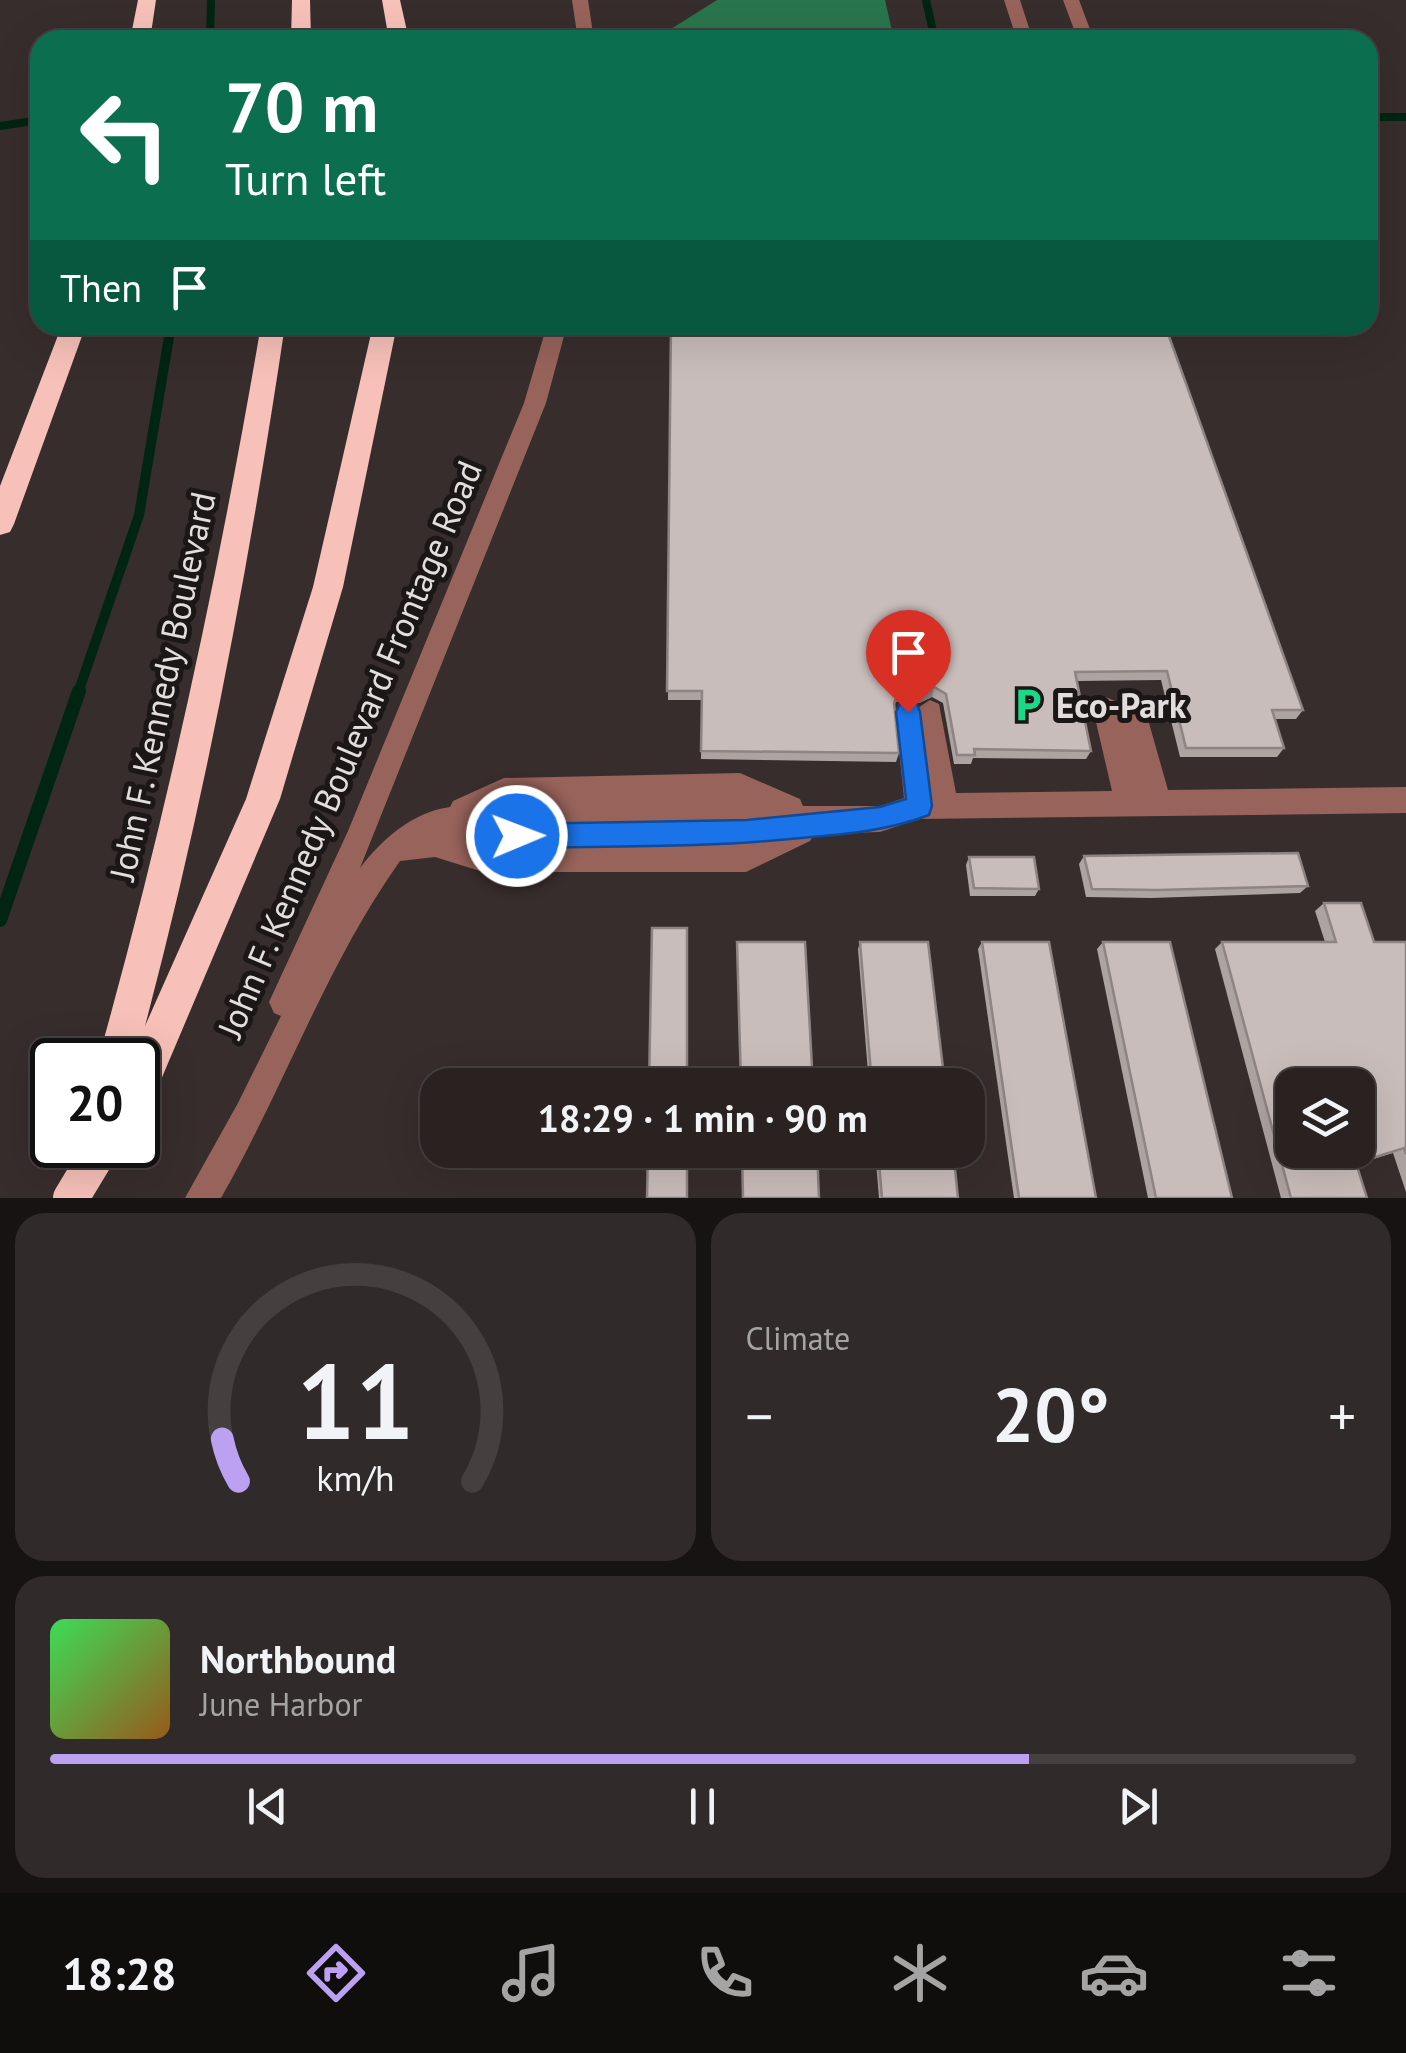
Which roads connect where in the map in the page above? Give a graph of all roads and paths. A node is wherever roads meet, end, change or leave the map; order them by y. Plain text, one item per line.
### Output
1 (146, 0) edge
2 (301, 0) edge
3 (391, 0) edge
4 (580, 0) edge
5 (1012, 0) edge
6 (1072, 0) edge
7 (142, 30) edge
8 (301, 30) edge
9 (397, 30) edge
10 (584, 30) edge
11 (1022, 30) edge
12 (1082, 30) edge
13 (70, 335) edge
14 (271, 335) edge
15 (383, 335) edge
16 (554, 335) edge
17 (0, 524) edge
18 (1119, 709) dead end
19 (919, 712) dead end
20 (1406, 800) edge
21 (1144, 805) junction
22 (932, 806) junction
23 (822, 822) junction
24 (435, 833) junction
25 (123, 1038) edge
26 (159, 1038) edge
27 (86, 1168) edge
28 (91, 1168) edge
29 (75, 1198) edge
30 (199, 1198) edge

1 - 7 highway
2 - 8 highway
3 - 9 highway
4 - 10 street
5 - 11 street
6 - 12 street
13 - 17 highway
14 - 25 highway, John F. Kennedy Boulevard
15 - 26 highway
16 - 30 street, John F. Kennedy Boulevard Frontage Road
18 - 21 street
19 - 22 street
20 - 21 street
21 - 22 street
22 - 23 street
23 - 24 street
23 - 24 street
24 - 30 street
27 - 29 highway
28 - 29 highway, bridge

